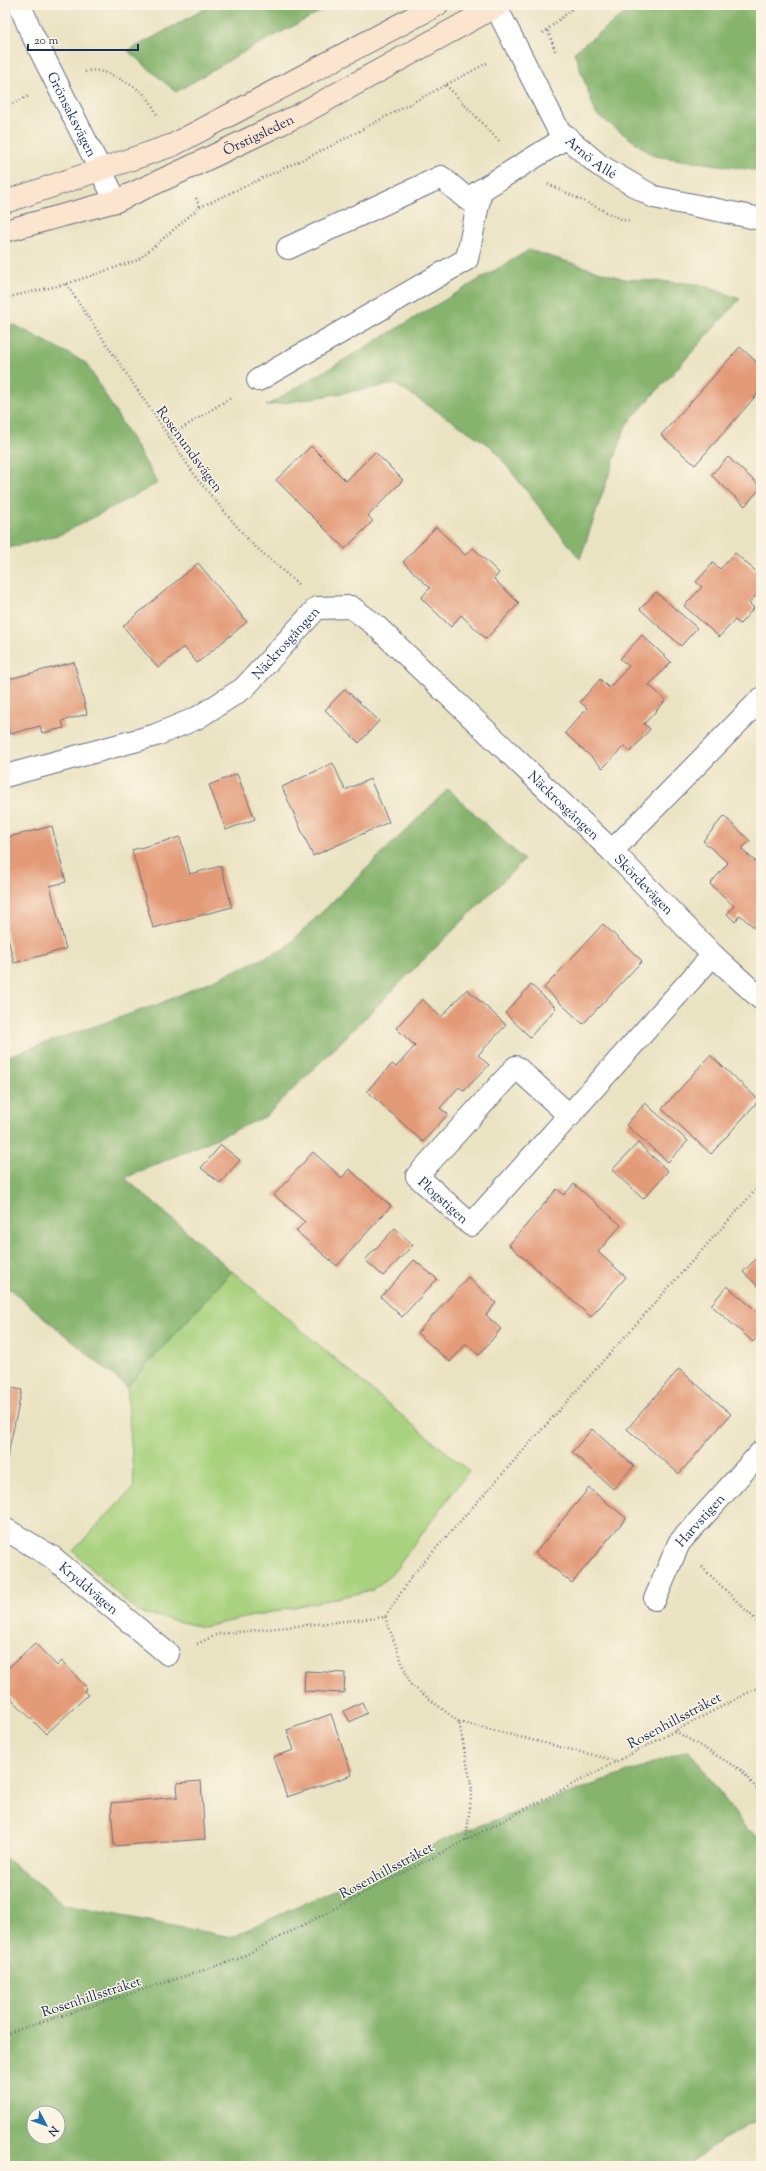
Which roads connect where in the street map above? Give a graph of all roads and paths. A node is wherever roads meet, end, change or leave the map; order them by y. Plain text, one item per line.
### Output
1 (20, 5) edge
2 (437, 5) edge
3 (497, 5) edge
4 (577, 5) edge
5 (548, 31) junction
6 (517, 46) junction
7 (559, 60) dead end
8 (57, 84) junction
9 (5, 107) edge
10 (566, 137) junction
11 (173, 145) junction
12 (184, 170) junction
13 (99, 171) junction
14 (481, 190) junction
15 (116, 201) junction
16 (5, 202) edge
17 (200, 207) junction
18 (761, 219) edge
19 (5, 231) edge
20 (288, 248) dead end
21 (66, 284) junction
22 (5, 298) edge
23 (258, 380) joint
24 (168, 437) junction
25 (317, 608) junction
26 (761, 699) edge
27 (5, 776) edge
28 (612, 851) junction
29 (714, 955) junction
30 (761, 999) edge
31 (570, 1116) junction
32 (761, 1184) edge
33 (761, 1452) edge
34 (5, 1529) edge
35 (679, 1544) junction
36 (655, 1599) dead end
37 (385, 1617) junction
38 (761, 1625) edge
39 (168, 1654) joint
40 (761, 1686) edge
41 (459, 1722) junction
42 (674, 1731) junction
43 (617, 1761) junction
44 (761, 1794) edge
45 (466, 1840) junction
46 (761, 1973) edge
47 (761, 2022) edge
48 (5, 2034) edge

1 - 8 street, Grönsaksvägen
2 - 11 street, Örstigsleden
3 - 6 street, Arnö Allé
3 - 12 street, Örstigsleden
4 - 5 path
5 - 6 path
5 - 7 path
6 - 10 street, Arnö Allé
6 - 17 path
8 - 9 path
8 - 11 path
8 - 13 street, Grönsaksvägen
10 - 14 street
10 - 18 street, Arnö Allé
11 - 13 street, Örstigsleden
12 - 15 street, Örstigsleden
12 - 17 path
13 - 15 street, Grönsaksvägen
13 - 16 street, Örstigsleden
14 - 20 street
14 - 23 street
15 - 19 street, Örstigsleden
17 - 21 path
21 - 22 path
21 - 24 path, Rosenundsvägen
23 - 24 path
24 - 25 path, Rosenundsvägen
25 - 27 street, Näckrosgången
25 - 28 street, Näckrosgången
26 - 28 street, Skördevägen
28 - 29 street, Skördevägen
29 - 30 street, Skördevägen
29 - 31 street, Plogstigen
31 - 31 street, Plogstigen
32 - 37 path
33 - 35 street, Harvstigen
34 - 39 street, Kryddvägen
35 - 36 street, Harvstigen
35 - 38 path
37 - 39 path
37 - 41 path
40 - 42 path, Rosenhillsstråket
41 - 43 path
41 - 45 path
42 - 43 path, Rosenhillsstråket
42 - 44 path
43 - 45 path, Rosenhillsstråket
45 - 48 path, Rosenhillsstråket
46 - 47 path

